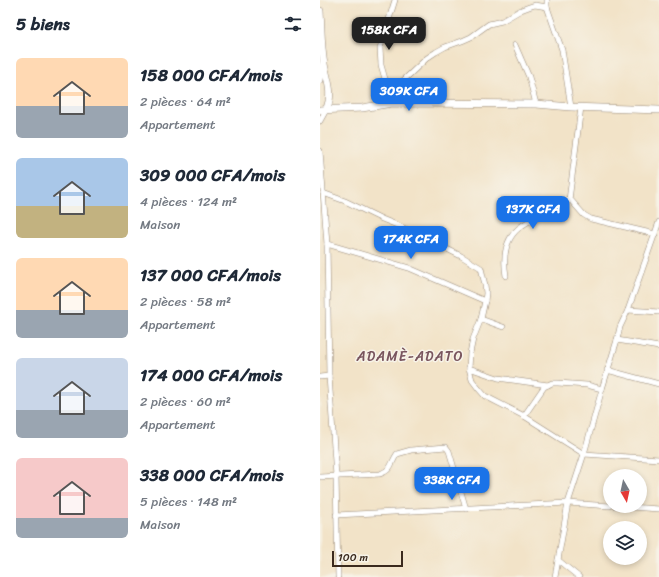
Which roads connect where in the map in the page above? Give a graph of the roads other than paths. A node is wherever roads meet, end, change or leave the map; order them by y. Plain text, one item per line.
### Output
1 (395, 0) edge
2 (547, 0) edge
3 (547, 7) junction
4 (320, 11) edge
5 (320, 23) edge
6 (515, 46) dead end
7 (323, 60) junction
8 (320, 80) edge
9 (390, 93) junction
10 (392, 102) junction
11 (536, 104) junction
12 (572, 107) junction
13 (582, 107) junction
14 (323, 110) edge
15 (659, 110) edge
16 (320, 121) edge
17 (320, 152) edge
18 (324, 193) junction
19 (570, 198) junction
20 (322, 222) edge
21 (659, 222) edge
22 (656, 234) junction
23 (327, 244) junction
24 (506, 276) dead end
25 (327, 285) junction
26 (320, 286) edge
27 (485, 301) junction
28 (628, 310) junction
29 (659, 312) edge
30 (481, 319) junction
31 (503, 327) dead end
32 (616, 340) junction
33 (659, 347) edge
34 (469, 368) junction
35 (607, 370) junction
36 (329, 376) junction
37 (320, 377) edge
38 (659, 384) edge
39 (548, 385) junction
40 (602, 389) junction
41 (524, 416) junction
42 (584, 454) junction
43 (659, 459) edge
44 (336, 476) junction
45 (320, 477) edge
46 (568, 503) junction
47 (603, 506) edge
48 (647, 508) edge
49 (466, 509) junction
50 (659, 509) edge
51 (336, 515) junction
52 (558, 560) junction
53 (338, 577) edge
54 (555, 577) edge
55 (579, 577) edge

1 - 9 street
2 - 3 street
3 - 9 street
3 - 12 street
4 - 5 street
5 - 7 street
6 - 11 street
7 - 8 street
7 - 14 street
9 - 10 street
10 - 11 street
10 - 14 street
11 - 12 street
12 - 13 street
13 - 15 street
13 - 19 street
14 - 16 street
17 - 18 street
18 - 20 street
18 - 27 street
19 - 22 street
19 - 24 street
20 - 23 street
21 - 22 street
22 - 28 street
23 - 25 street
23 - 27 street
25 - 26 street
25 - 36 street
27 - 30 street
28 - 29 street
28 - 32 street
30 - 31 street
30 - 34 street
32 - 33 street
32 - 35 street
34 - 39 street
34 - 41 street
35 - 38 street
35 - 40 street
36 - 37 street
36 - 44 street
39 - 40 street
39 - 41 street
40 - 42 street
41 - 42 street
42 - 43 street
42 - 46 street
44 - 45 street
44 - 49 street
44 - 51 street
46 - 47 street
46 - 49 street
46 - 52 street
48 - 50 street
49 - 51 street
51 - 53 street
52 - 54 street
52 - 55 street

